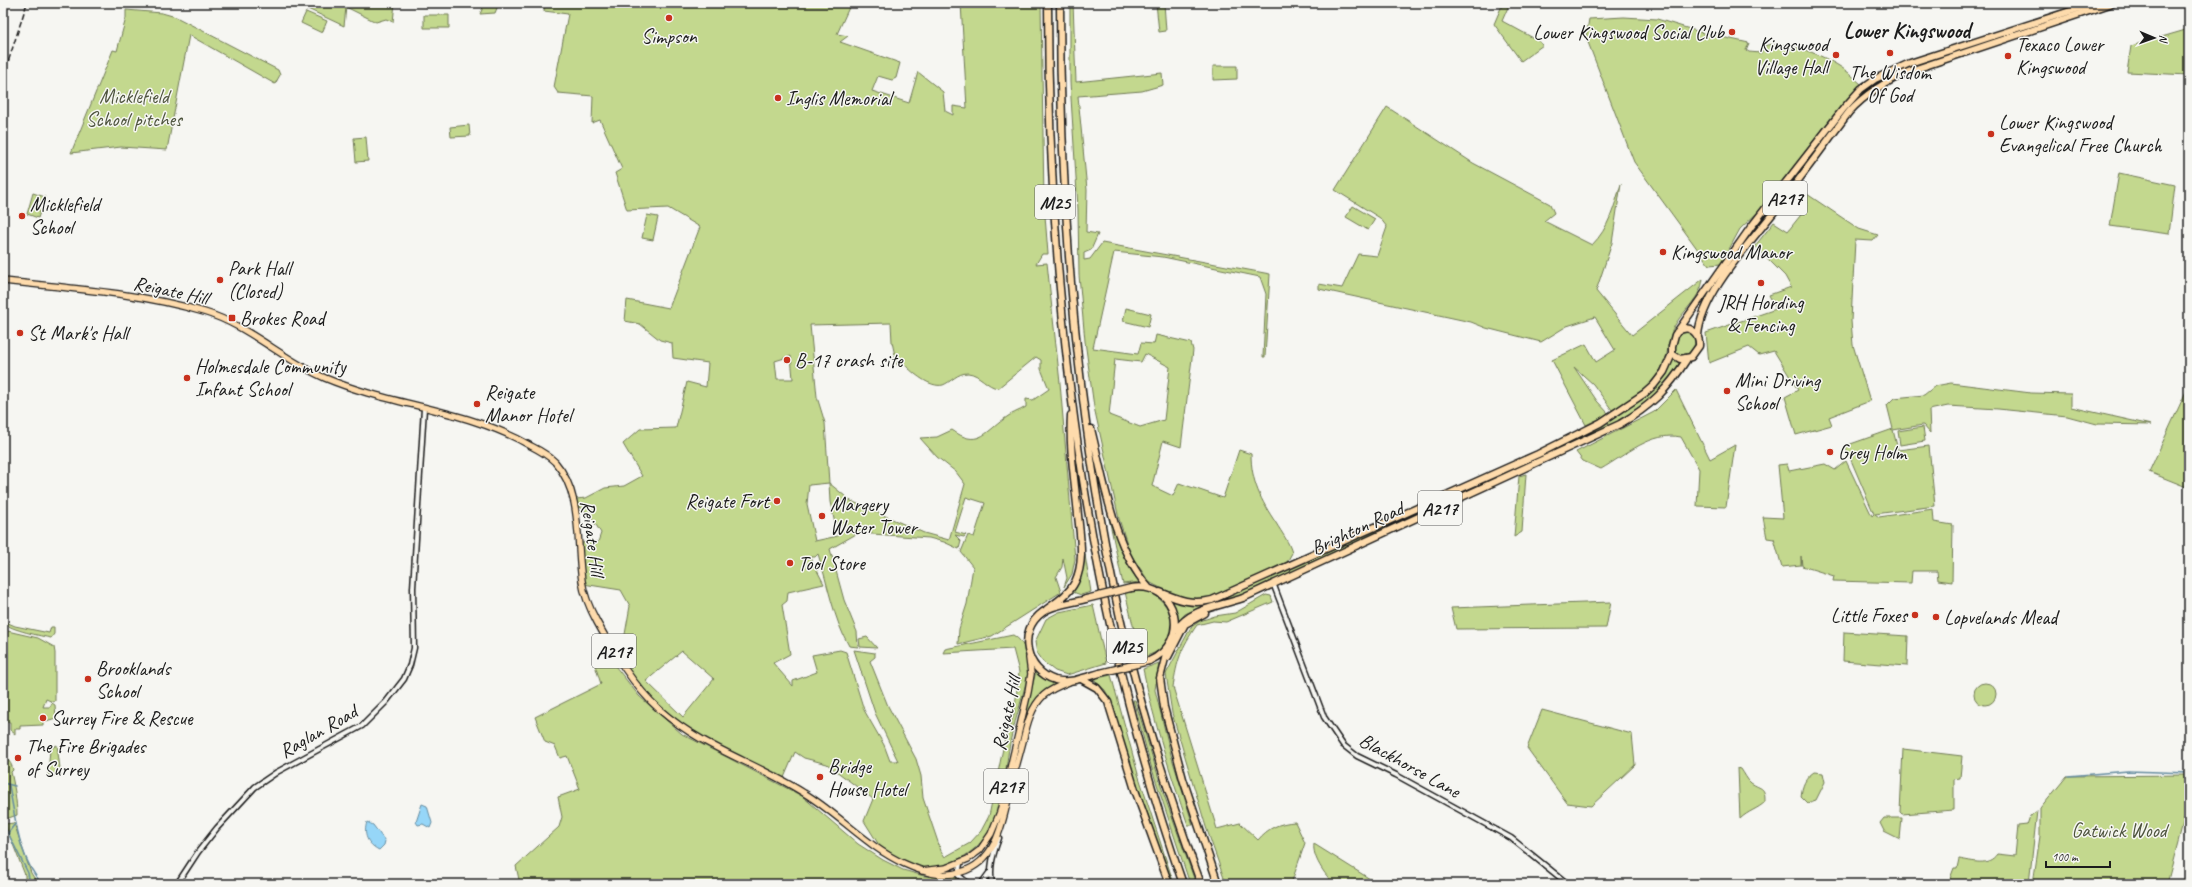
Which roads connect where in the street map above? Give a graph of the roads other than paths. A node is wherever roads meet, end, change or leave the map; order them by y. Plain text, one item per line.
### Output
1 (1048, 3) edge
2 (1060, 3) edge
3 (2095, 3) edge
4 (2113, 3) edge
5 (3, 281) edge
6 (1677, 332) junction
7 (1698, 336) junction
8 (1672, 354) junction
9 (1687, 359) junction
10 (1084, 400) junction
11 (1072, 401) junction
12 (424, 408) junction
13 (1273, 583) junction
14 (1148, 587) junction
15 (1160, 592) junction
16 (1218, 607) junction
17 (1047, 609) junction
18 (1175, 631) junction
19 (1168, 647) junction
20 (1029, 657) junction
21 (1162, 667) junction
22 (1081, 679) junction
23 (1074, 680) junction
24 (1022, 746) junction
25 (960, 864) junction
26 (922, 871) junction
27 (990, 871) junction
28 (957, 873) junction
29 (963, 882) edge
30 (177, 884) edge
31 (969, 884) edge
32 (981, 884) edge
33 (992, 884) edge
34 (1169, 884) edge
35 (1183, 884) edge
36 (1201, 884) edge
37 (1218, 884) edge
38 (1568, 884) edge

1 - 11 highway, M25
2 - 10 highway, M25
3 - 6 highway, A217
4 - 7 highway, A217
5 - 12 main road, Reigate Hill / A217
6 - 7 highway
6 - 8 highway, A217
7 - 9 highway, A217
8 - 9 highway
8 - 15 highway, Brighton Road / A217
9 - 13 highway, Brighton Road / A217
10 - 14 highway, M25
10 - 36 highway, M25
11 - 17 highway, M25
11 - 35 highway, M25
12 - 26 main road, Reigate Hill / A217
12 - 30 street, Raglan Road
13 - 16 highway, Brighton Road / A217
13 - 38 street, Blackhorse Lane
14 - 15 highway, Brighton Road
14 - 17 highway, bridge
15 - 18 highway
16 - 18 highway, Brighton Road / A217
16 - 21 highway, M25
17 - 20 highway
18 - 19 highway, Brighton Road
19 - 21 highway, M25
19 - 22 highway, bridge
20 - 23 highway
20 - 25 main road, Reigate Hill / A217
21 - 37 highway, M25
22 - 23 highway
22 - 34 highway, M25
23 - 24 main road, Reigate Hill / A217
24 - 27 street
24 - 28 main road, Reigate Hill / A217
25 - 26 main road, Reigate Hill / A217
25 - 28 street
26 - 28 main road, Reigate Hill / A217
27 - 32 street
27 - 33 street
28 - 29 street
29 - 31 street

